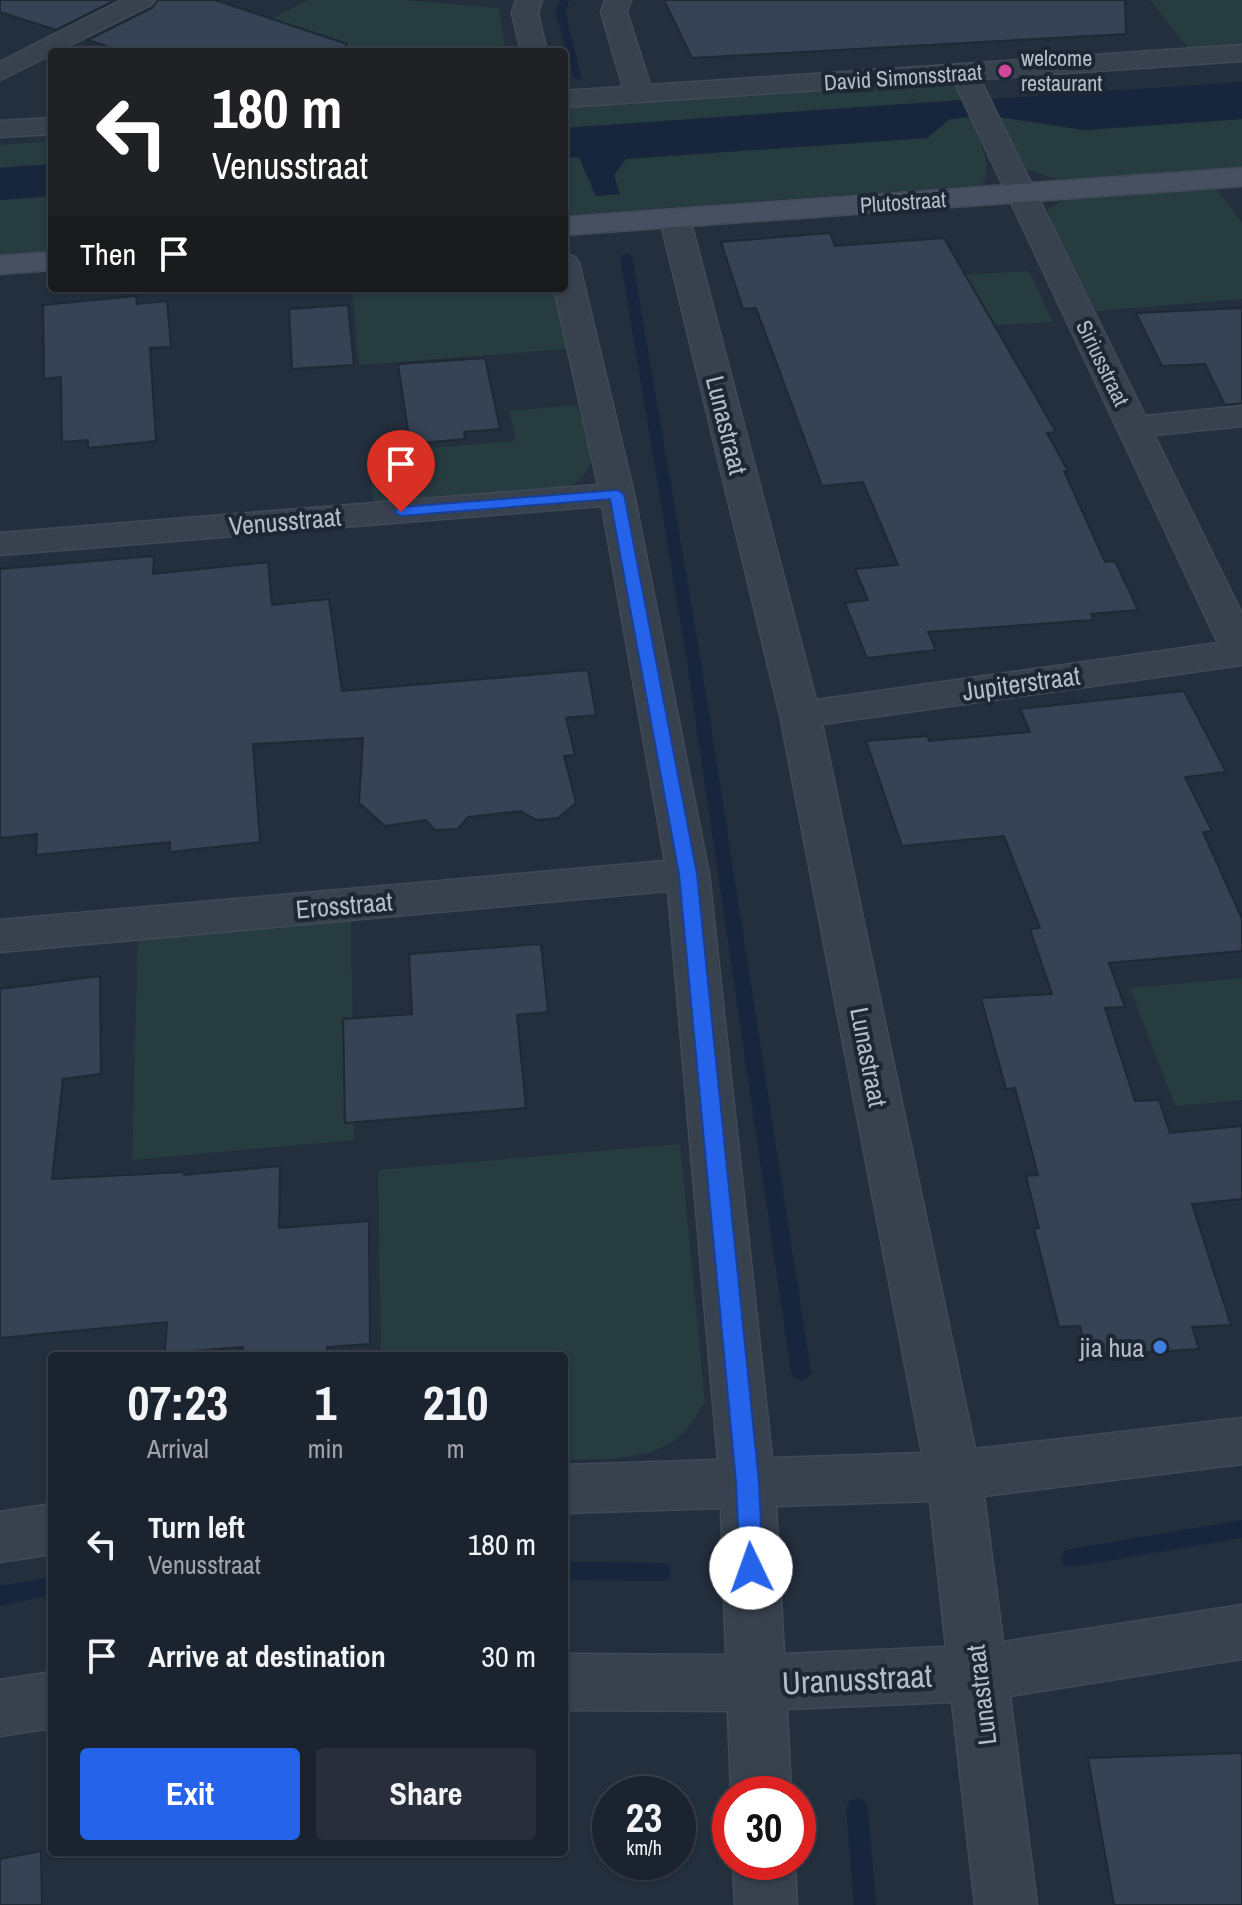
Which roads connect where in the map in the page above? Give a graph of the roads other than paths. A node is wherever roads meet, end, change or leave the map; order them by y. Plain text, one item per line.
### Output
1 (142, 0) edge
2 (529, 0) edge
3 (618, 0) edge
4 (533, 48) edge
5 (1242, 53) edge
6 (0, 72) edge
7 (969, 80) junction
8 (639, 94) junction
9 (568, 99) edge
10 (48, 126) edge
11 (0, 129) edge
12 (1242, 177) edge
13 (1020, 193) junction
14 (675, 219) junction
15 (568, 226) edge
16 (48, 261) edge
17 (0, 265) edge
18 (568, 280) edge
19 (1242, 416) edge
20 (1133, 427) junction
21 (617, 494) junction
22 (0, 544) edge
23 (1242, 652) edge
24 (800, 715) junction
25 (688, 874) junction
26 (0, 936) edge
27 (1242, 1441) edge
28 (954, 1476) junction
29 (747, 1482) junction
30 (568, 1489) edge
31 (48, 1530) edge
32 (0, 1537) edge
33 (1242, 1632) edge
34 (978, 1673) junction
35 (568, 1682) edge
36 (757, 1683) junction
37 (48, 1701) edge
38 (0, 1708) edge
39 (760, 1776) edge
40 (765, 1880) edge
41 (766, 1905) edge
42 (1006, 1905) edge

1 - 6 street
2 - 4 street
3 - 8 street
5 - 7 street, David Simonsstraat
7 - 8 street, David Simonsstraat
7 - 13 street, Siriusstraat
8 - 9 street, David Simonsstraat
10 - 11 street
12 - 13 street, Plutostraat
13 - 14 street, Plutostraat
13 - 20 street, Siriusstraat
14 - 15 street, Plutostraat
14 - 24 street, Lunastraat
16 - 17 street
18 - 21 street
19 - 20 street
20 - 23 street, Siriusstraat
21 - 22 street, Venusstraat
21 - 25 street
23 - 24 street, Jupiterstraat
24 - 28 street, Lunastraat
25 - 26 street, Erosstraat
25 - 29 street
27 - 28 street
28 - 29 street
28 - 34 street, Lunastraat
29 - 30 street
29 - 36 street
31 - 32 street
33 - 34 street, Uranusstraat
34 - 36 street, Uranusstraat
34 - 42 street, Lunastraat
35 - 36 street, Uranusstraat
36 - 39 street
37 - 38 street
40 - 41 street

